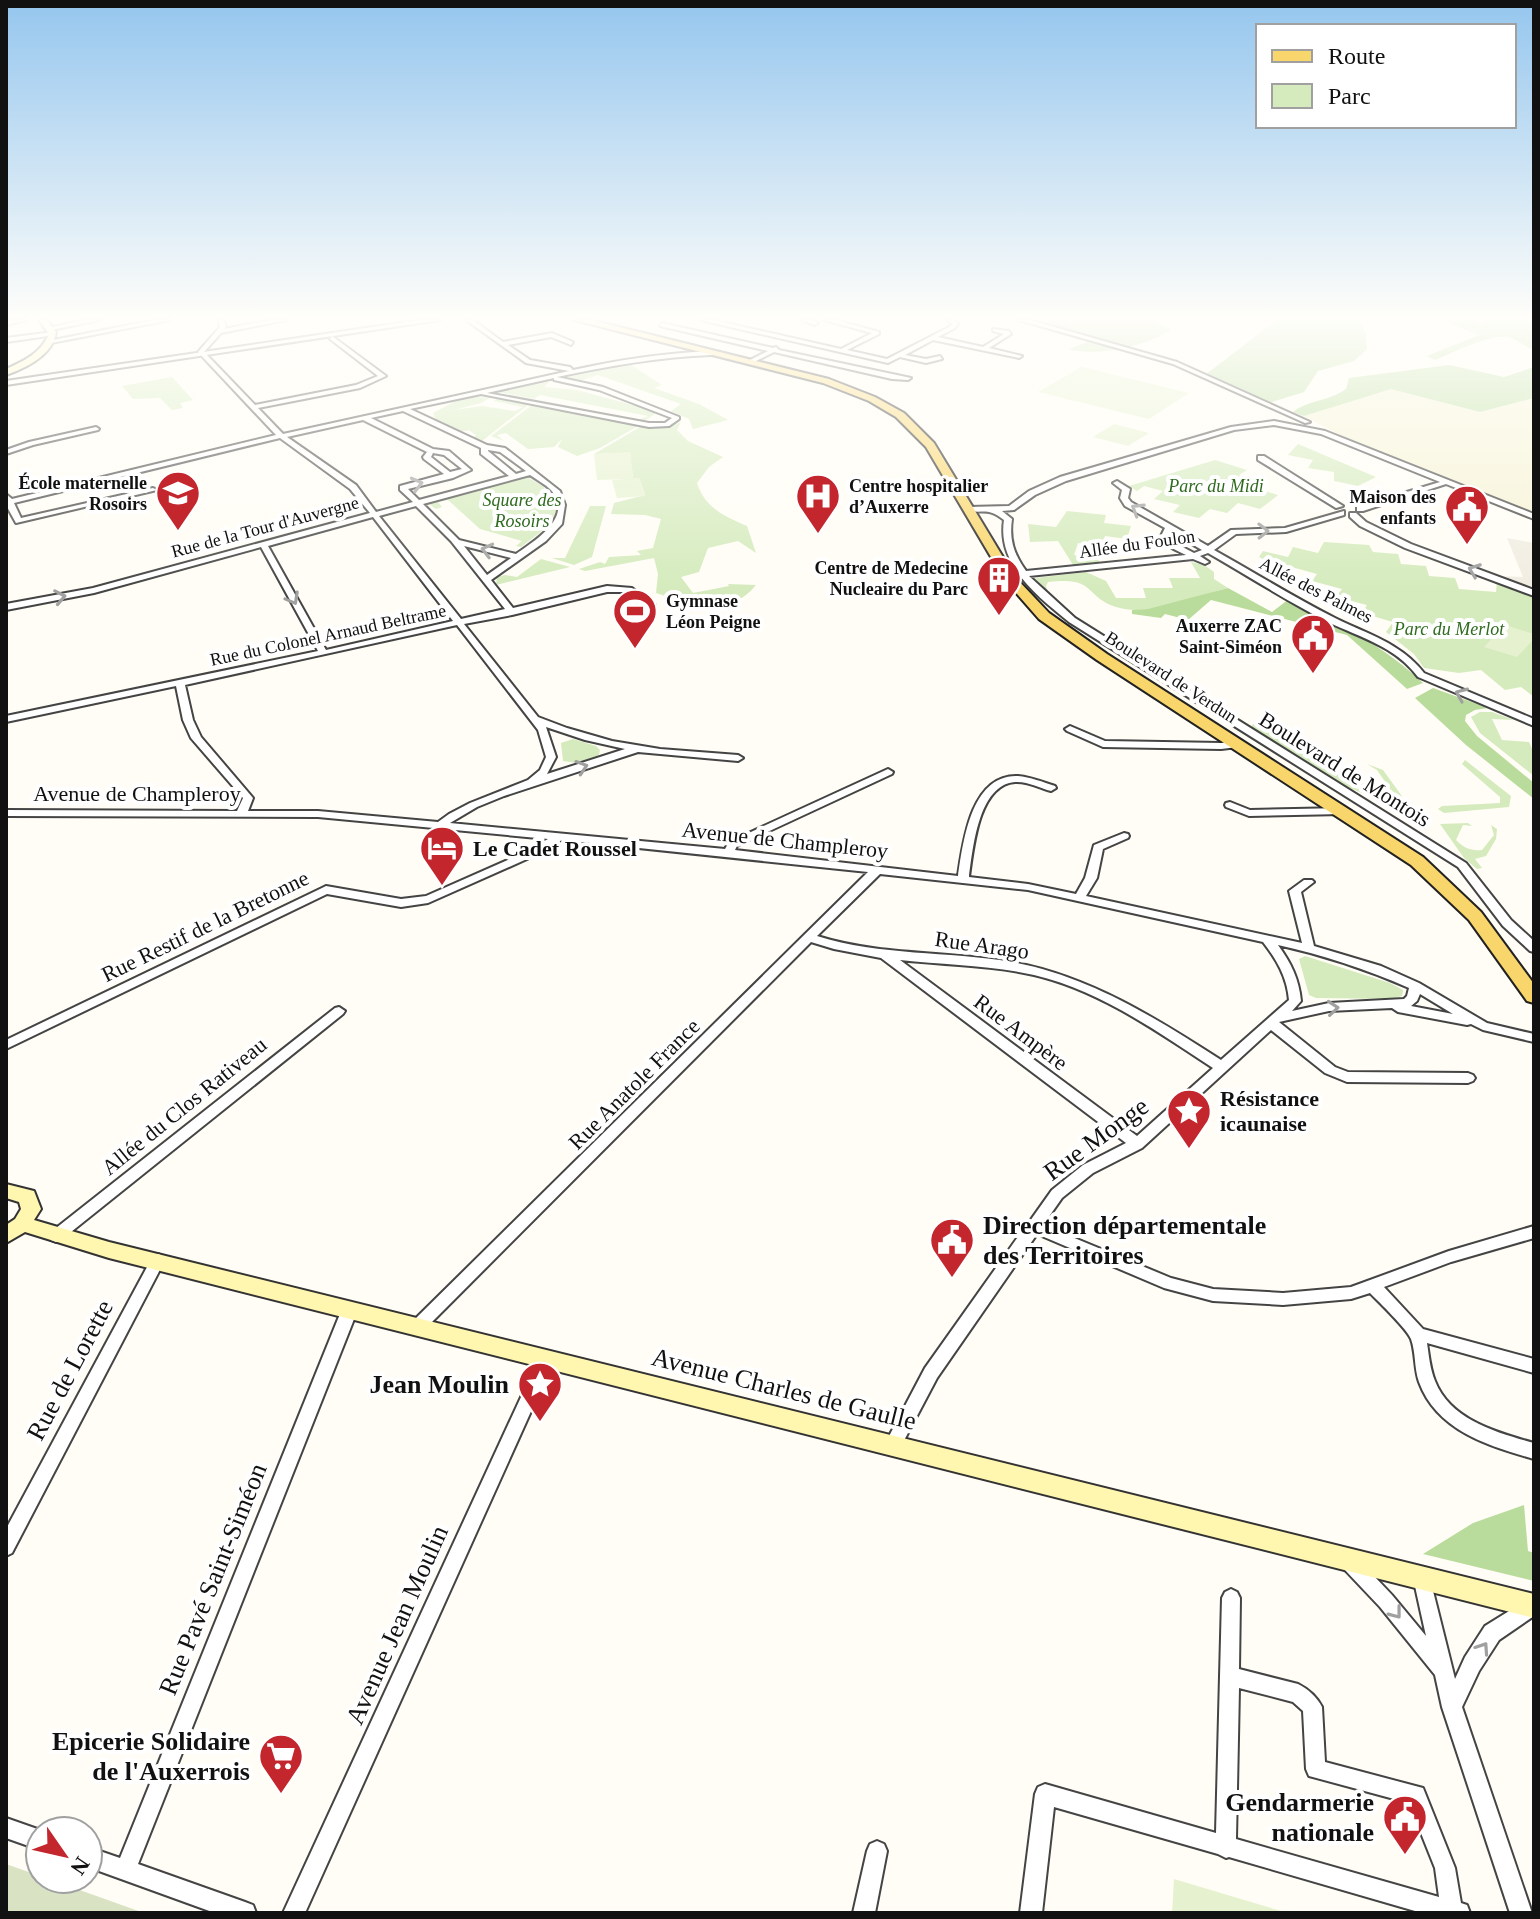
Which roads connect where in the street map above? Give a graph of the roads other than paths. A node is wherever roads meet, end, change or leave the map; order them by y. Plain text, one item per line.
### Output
1 (257, 410) edge
2 (402, 410) edge
3 (405, 410) edge
4 (433, 410) edge
5 (566, 410) edge
6 (659, 410) edge
7 (888, 410) edge
8 (1279, 410) edge
9 (365, 418) junction
10 (427, 420) junction
11 (1303, 427) junction
12 (96, 429) dead end
13 (281, 436) junction
14 (485, 447) junction
15 (431, 451) junction
16 (6, 452) edge
17 (1261, 458) dead end
18 (532, 472) junction
19 (450, 476) junction
20 (515, 477) junction
21 (1446, 482) junction
22 (1117, 483) dead end
23 (153, 490) dead end
24 (7, 500) edge
25 (417, 502) junction
26 (969, 509) junction
27 (1340, 509) junction
28 (996, 510) junction
29 (1357, 512) junction
30 (375, 513) junction
31 (1534, 517) edge
32 (1169, 528) junction
33 (456, 542) junction
34 (263, 544) junction
35 (1208, 550) junction
36 (518, 557) junction
37 (1192, 557) junction
38 (1205, 562) dead end
39 (1025, 574) junction
40 (486, 579) junction
41 (1534, 593) edge
42 (651, 605) dead end
43 (6, 607) edge
44 (512, 612) junction
45 (459, 624) junction
46 (323, 653) junction
47 (180, 683) junction
48 (534, 718) junction
49 (6, 719) edge
50 (1534, 723) edge
51 (1070, 729) dead end
52 (1238, 744) junction
53 (634, 750) junction
54 (738, 758) dead end
55 (888, 772) dead end
56 (530, 784) junction
57 (1051, 788) dead end
58 (1230, 805) dead end
59 (1343, 811) junction
60 (242, 812) junction
61 (6, 813) edge
62 (440, 826) junction
63 (1124, 836) dead end
64 (560, 837) junction
65 (728, 853) junction
66 (877, 870) junction
67 (963, 879) junction
68 (1308, 882) dead end
69 (1080, 896) junction
70 (811, 938) junction
71 (1268, 940) junction
72 (1309, 948) junction
73 (1534, 948) edge
74 (881, 952) junction
75 (1415, 986) junction
76 (1534, 997) edge
77 (1387, 1006) junction
78 (339, 1011) dead end
79 (1276, 1021) junction
80 (1474, 1022) junction
81 (1534, 1038) edge
82 (6, 1045) edge
83 (1223, 1068) junction
84 (1468, 1078) dead end
85 (1137, 1144) junction
86 (6, 1191) edge
87 (1032, 1226) junction
88 (14, 1229) edge
89 (1534, 1232) edge
90 (56, 1236) junction
91 (158, 1260) junction
92 (1372, 1285) junction
93 (350, 1309) junction
94 (418, 1326) junction
95 (1418, 1334) junction
96 (547, 1358) junction
97 (1534, 1366) edge
98 (893, 1445) junction
99 (1534, 1451) edge
100 (6, 1547) edge
101 (1347, 1559) junction
102 (1422, 1577) junction
103 (1231, 1598) dead end
104 (1534, 1606) edge
105 (1442, 1671) junction
106 (1231, 1676) junction
107 (1452, 1707) junction
108 (1226, 1848) junction
109 (877, 1851) dead end
110 (104, 1863) edge
111 (125, 1870) junction
112 (245, 1913) edge
113 (294, 1913) edge
114 (864, 1913) edge
115 (1031, 1913) edge
116 (1452, 1913) edge
117 (1459, 1913) edge
118 (1521, 1913) edge

1 - 13 street
2 - 9 street
3 - 10 street
4 - 10 street
5 - 6 street
7 - 26 main road, Boulevard de Verdun
8 - 11 street
9 - 13 street
9 - 15 street
10 - 14 street
11 - 21 street
11 - 28 street
12 - 16 street
13 - 24 street
13 - 30 street
14 - 18 street
14 - 20 street
15 - 19 street
15 - 19 street
17 - 27 street
18 - 20 street, Rue de la Tour d'Auvergne
18 - 36 street
25 -> 19 street
20 - 25 street, Rue de la Tour d'Auvergne
21 - 29 street
21 - 31 street
32 -> 22 street, Allée des Palmes
23 - 24 street
25 - 30 street, Rue de la Tour d'Auvergne
25 - 33 street
26 - 28 street
26 - 52 main road, Boulevard de Verdun
27 - 29 street
35 -> 27 street, Allée du Foulon
28 - 39 street, Boulevard de Montois
41 -> 29 street
30 - 34 street, Rue de la Tour d'Auvergne
30 - 45 street
32 - 35 street, Allée des Palmes
32 - 37 street
36 -> 33 street
33 - 40 street
43 -> 34 street, Rue de la Tour d'Auvergne
34 -> 46 street
35 - 37 street, Allée du Foulon
50 -> 35 street, Allée des Palmes
36 - 40 street
37 - 38 street
37 - 39 street, Allée du Foulon
39 - 73 street, Boulevard de Montois
40 - 44 street
42 - 44 street, Rue du Colonel Arnaud Beltrame
44 - 45 street, Rue du Colonel Arnaud Beltrame
45 - 46 street, Rue du Colonel Arnaud Beltrame
45 - 48 street
46 - 47 street, Rue du Colonel Arnaud Beltrame
47 - 49 street, Rue du Colonel Arnaud Beltrame
47 - 60 street
48 - 53 street
48 - 56 street
51 - 52 street
52 - 59 main road, Boulevard de Verdun
53 - 54 street
56 -> 53 street
55 - 65 street
56 - 62 street
57 - 67 street
58 - 59 street
59 - 76 main road, Boulevard de Verdun
60 - 61 street, Avenue de Champleroy
60 - 62 street, Avenue de Champleroy
62 - 64 street, Avenue de Champleroy
63 - 69 street
64 - 65 street, Avenue de Champleroy
64 - 82 street, Rue Restif de la Bretonne
65 - 66 street, Avenue de Champleroy
66 - 67 street, Avenue de Champleroy
66 - 70 street, Rue Anatole France
67 - 69 street, Avenue de Champleroy
68 - 72 street
69 - 71 street, Avenue de Champleroy
70 - 74 street, Rue Arago
70 - 94 street, Rue Anatole France
71 - 72 street, Avenue de Champleroy
71 - 79 street, Rue Monge
72 - 75 street, Avenue de Champleroy
74 - 83 street, Rue Arago
74 - 85 street, Rue Ampère
75 - 77 street
75 - 80 street, Avenue de Champleroy
79 -> 77 street, Rue Monge
77 - 80 street, Rue Monge
78 - 90 street, Allée du Clos Rativeau
79 - 83 street, Rue Monge
79 - 84 street
80 - 81 street, Avenue de Champleroy
83 - 85 street, Rue Monge
85 - 87 street, Rue Monge
86 - 88 main road
87 - 92 street
87 - 98 street, Rue Monge
88 - 90 main road, Avenue Charles de Gaulle
89 - 92 street
90 - 91 main road, Avenue Charles de Gaulle
91 - 93 main road, Avenue Charles de Gaulle
91 - 100 street, Rue de Lorette
92 - 95 street
93 - 94 main road, Avenue Charles de Gaulle
93 - 111 street, Rue Pavé Saint-Siméon
94 - 96 main road, Avenue Charles de Gaulle
95 - 97 street
95 - 99 street
96 - 98 main road, Avenue Charles de Gaulle
96 - 113 street, Avenue Jean Moulin
98 - 101 main road, Avenue Charles de Gaulle
101 - 102 main road, Avenue Charles de Gaulle
101 -> 105 street
102 - 104 main road, Avenue Charles de Gaulle
102 - 105 street
103 - 106 street
107 -> 104 street
105 - 107 street
106 - 108 street
106 - 116 street
107 - 118 street
108 - 115 street
108 - 116 street
109 - 114 street
110 - 111 street
111 - 112 street
116 - 117 street

